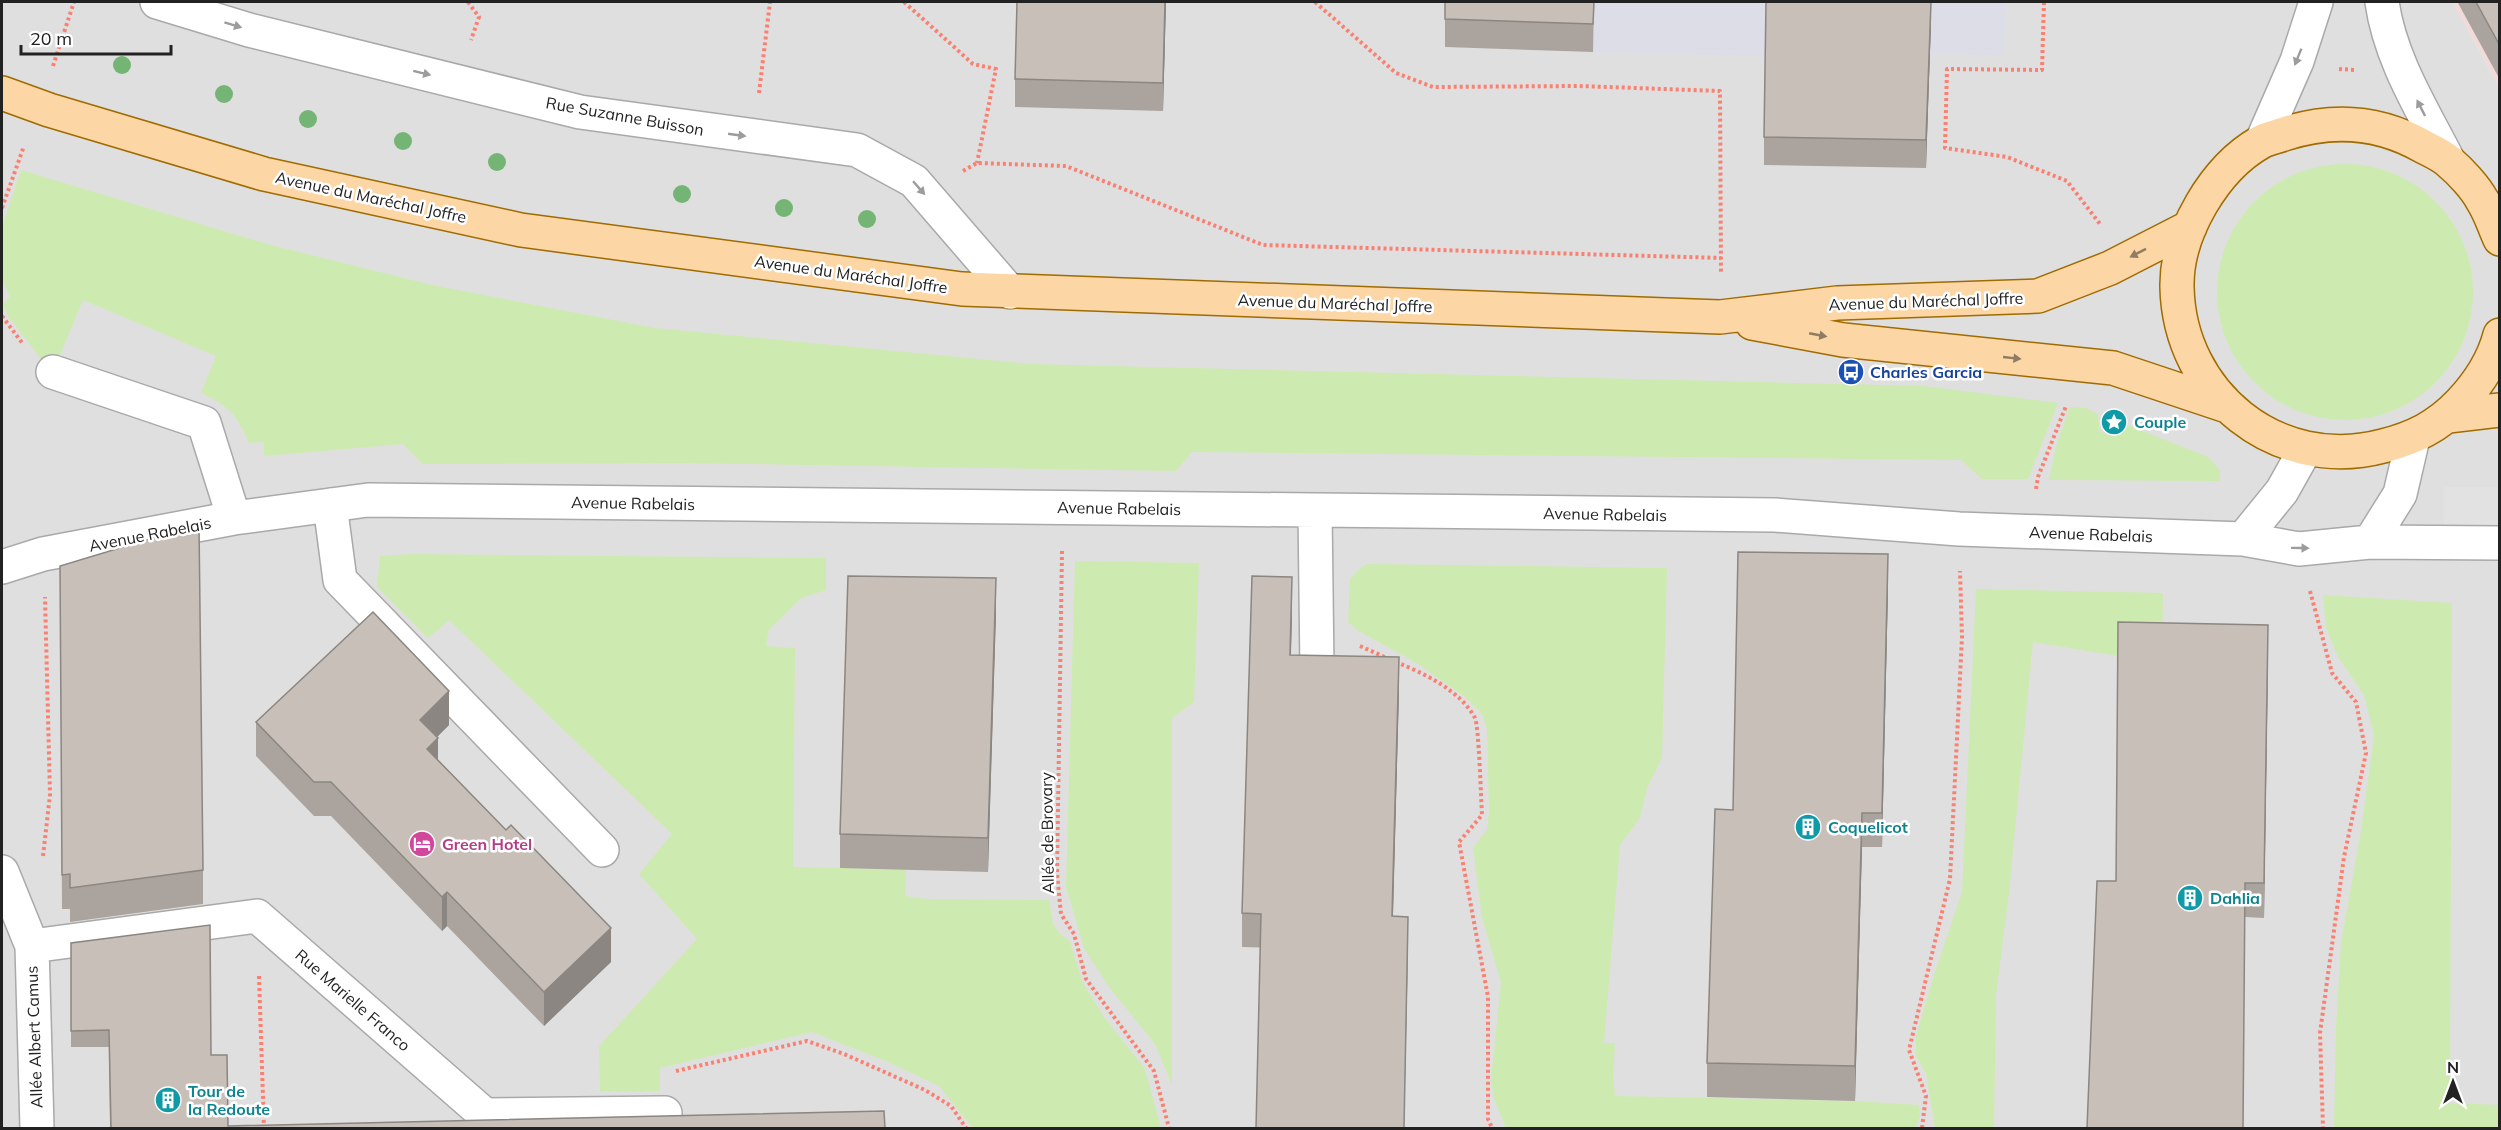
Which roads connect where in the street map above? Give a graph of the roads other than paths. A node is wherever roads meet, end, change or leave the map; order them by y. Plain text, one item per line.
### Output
1 (157, 2) edge
2 (2316, 2) edge
3 (2382, 2) edge
4 (2, 93) edge
5 (2262, 141) junction
6 (2448, 160) junction
7 (2190, 227) junction
8 (2499, 239) edge
9 (1010, 292) junction
10 (1720, 317) junction
11 (2499, 335) edge
12 (53, 372) dead end
13 (2226, 406) junction
14 (2499, 410) edge
15 (2448, 416) junction
16 (2413, 438) junction
17 (2306, 450) junction
18 (330, 505) junction
19 (1315, 510) junction
20 (234, 518) junction
21 (2243, 539) junction
22 (2370, 542) junction
23 (2499, 543) edge
24 (2, 567) edge
25 (1317, 671) edge
26 (602, 850) dead end
27 (2, 872) edge
28 (32, 946) junction
29 (665, 1113) road end
30 (37, 1128) edge

1 -> 9 street, Rue Suzanne Buisson
2 -> 5 street
6 -> 3 street
4 - 9 main road, Avenue du Maréchal Joffre
5 - 6 main road
5 - 7 main road
6 - 8 main road
7 -> 10 main road, Avenue du Maréchal Joffre
7 - 13 main road
9 - 10 main road, Avenue du Maréchal Joffre
10 -> 13 main road, Avenue du Maréchal Joffre
11 - 15 main road
12 - 20 street
13 - 17 main road
14 - 15 main road
15 - 16 main road
16 - 17 main road
16 - 22 street
17 - 21 street
18 - 19 street, Avenue Rabelais
18 - 20 street, Avenue Rabelais
18 - 26 street
19 - 21 street, Avenue Rabelais
19 - 25 street
20 - 24 street, Avenue Rabelais
21 -> 22 street, Avenue Rabelais
22 - 23 street, Avenue Rabelais
27 - 28 street
28 - 29 street, Rue Marielle Franco
28 - 30 street, Allée Albert Camus

